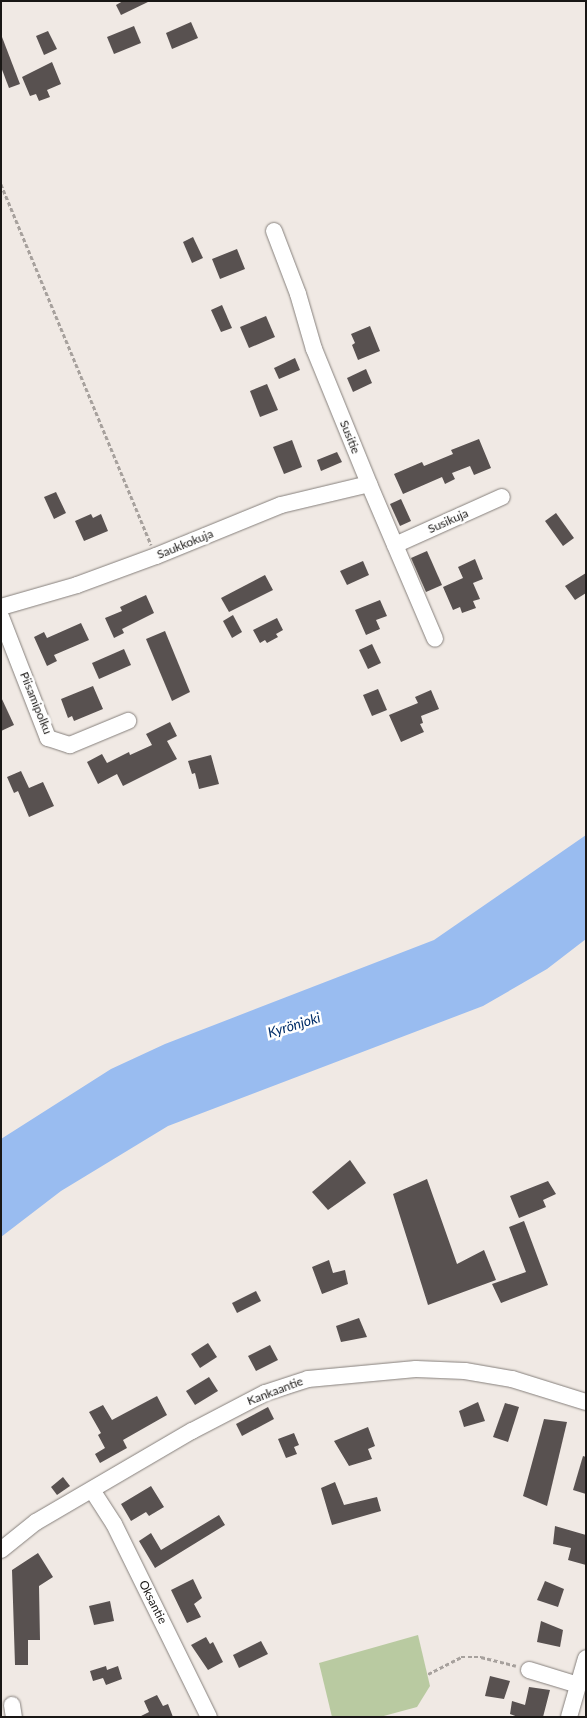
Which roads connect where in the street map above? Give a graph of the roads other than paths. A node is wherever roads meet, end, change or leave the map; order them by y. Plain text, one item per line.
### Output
1 (274, 231) dead end
2 (368, 484) junction
3 (502, 497) dead end
4 (395, 545) junction
5 (1, 608) edge
6 (1, 617) edge
7 (435, 639) dead end
8 (128, 721) dead end
9 (586, 1402) edge
10 (92, 1490) junction
11 (1, 1550) edge
12 (586, 1658) edge
13 (529, 1670) road end
14 (578, 1685) junction
15 (209, 1717) edge
16 (569, 1717) edge

1 - 2 street, Susitie
2 - 4 street, Susitie
2 - 5 street, Saukkokuja
3 - 4 street, Susikuja
4 - 7 street, Susitie
6 - 8 street, Piisamipolku
9 - 10 street, Kankaantie
10 - 11 street, Kankaantie
10 - 15 street, Oksantie
12 - 14 street
13 - 14 street
14 - 16 street

